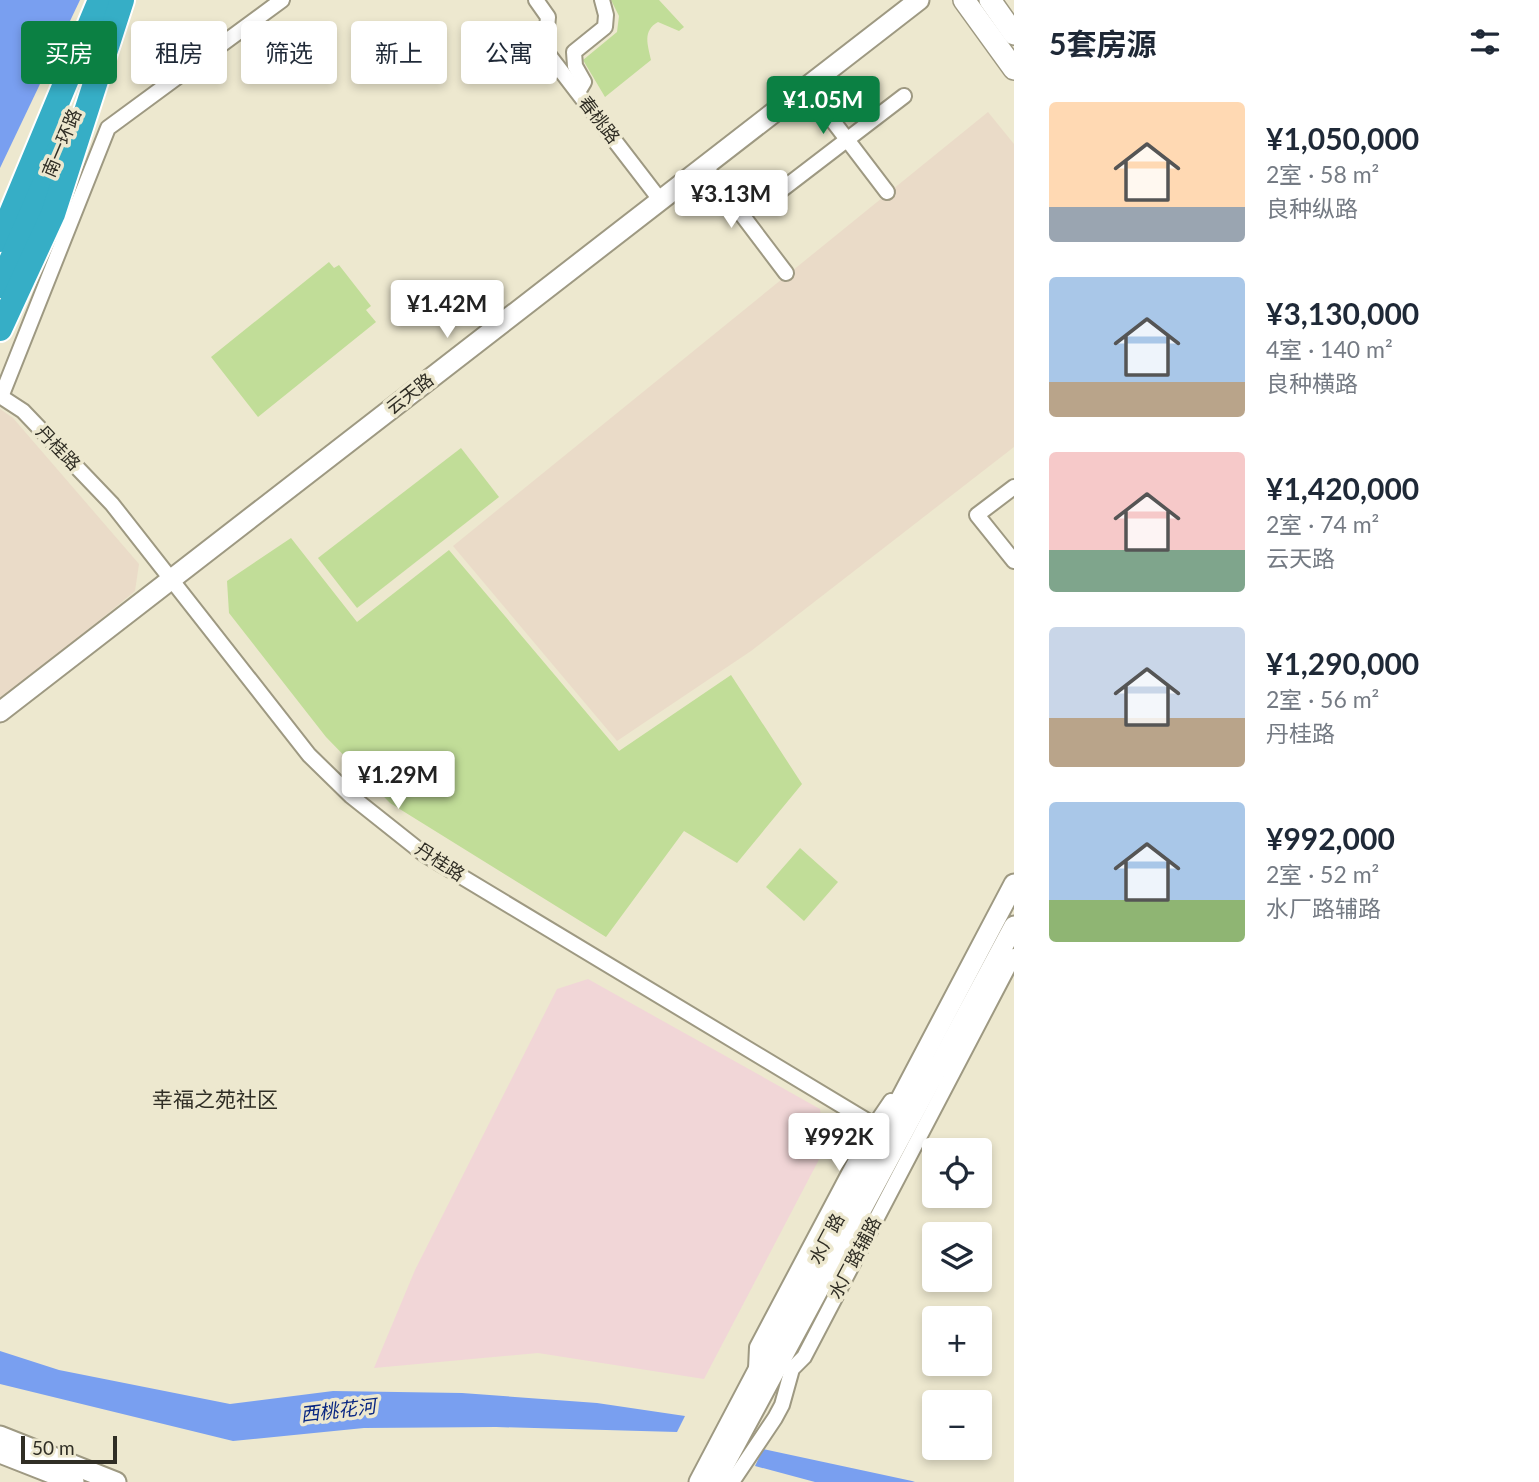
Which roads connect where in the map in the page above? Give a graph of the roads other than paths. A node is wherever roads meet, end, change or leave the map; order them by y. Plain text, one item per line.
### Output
1 (100, 0) edge
2 (122, 0) edge
3 (282, 0) edge
4 (536, 0) edge
5 (602, 0) edge
6 (919, 0) edge
7 (964, 0) edge
8 (990, 0) edge
9 (1014, 34) edge
10 (1014, 69) edge
11 (807, 88) junction
12 (578, 92) junction
13 (904, 96) dead end
14 (847, 140) junction
15 (705, 166) junction
16 (887, 192) dead end
17 (660, 201) junction
18 (764, 204) dead end
19 (0, 240) edge
20 (786, 273) dead end
21 (0, 286) edge
22 (0, 329) edge
23 (1, 396) edge
24 (1014, 487) edge
25 (1014, 561) edge
26 (171, 580) junction
27 (0, 712) edge
28 (1014, 884) edge
29 (1014, 926) edge
30 (1014, 956) edge
31 (879, 1129) junction
32 (0, 1436) edge
33 (0, 1453) edge
34 (74, 1482) edge
35 (116, 1482) edge
36 (699, 1482) edge
37 (715, 1482) edge
38 (732, 1482) edge

1 - 19 highway, 南一环路
2 - 21 highway, 南一环路
2 - 22 highway
3 - 23 street
4 - 12 street, 春桃路
5 - 12 street
6 - 11 street, 云天路
7 - 10 main road
8 - 9 main road
11 - 14 street
11 - 15 street, 云天路
12 - 17 street, 春桃路
13 - 14 street
14 - 16 street
14 - 18 street
15 - 17 street, 云天路
15 - 20 street
17 - 26 street, 云天路
23 - 26 street, 丹桂路
24 - 25 street
26 - 27 street, 云天路
26 - 31 street, 丹桂路
28 - 31 street, 水厂路
29 - 37 street, 水厂路
30 - 38 street, 水厂路辅路
31 - 36 street, 水厂路
32 - 35 street
33 - 34 street

